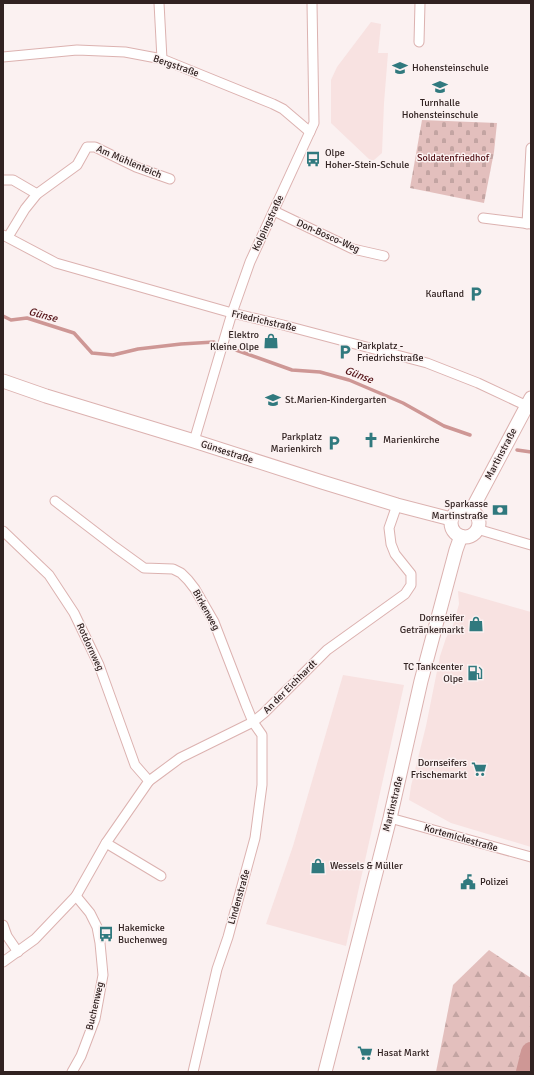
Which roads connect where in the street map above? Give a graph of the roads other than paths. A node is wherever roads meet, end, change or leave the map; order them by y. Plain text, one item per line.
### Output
1 (159, 3) edge
2 (312, 3) edge
3 (420, 3) edge
4 (419, 42) dead end
5 (3, 57) edge
6 (162, 59) junction
7 (310, 132) junction
8 (531, 148) edge
9 (170, 179) dead end
10 (3, 180) edge
11 (37, 194) junction
12 (274, 211) junction
13 (483, 218) dead end
14 (529, 224) edge
15 (5, 236) edge
16 (384, 256) dead end
17 (232, 313) junction
18 (3, 381) edge
19 (529, 402) edge
20 (194, 441) junction
21 (55, 501) dead end
22 (397, 504) junction
23 (471, 511) junction
24 (451, 519) junction
25 (477, 529) junction
26 (3, 531) edge
27 (461, 536) junction
28 (531, 545) edge
29 (253, 722) junction
30 (149, 781) junction
31 (390, 818) junction
32 (106, 843) junction
33 (531, 857) edge
34 (161, 876) dead end
35 (76, 896) junction
36 (3, 926) edge
37 (18, 952) junction
38 (3, 962) edge
39 (72, 1072) edge
40 (193, 1072) edge
41 (326, 1072) edge

1 - 6 street
2 - 7 street, Kolpingstraße
3 - 4 street
5 - 6 street, Bergstraße
6 - 7 street, Bergstraße
7 - 12 street, Kolpingstraße
8 - 14 street
9 - 11 street, Am Mühlenteich
10 - 11 street
11 - 15 street, Am Mühlenteich
12 - 16 street, Don-Bosco-Weg
12 - 17 street, Kolpingstraße
13 - 14 street
15 - 17 street, Friedrichstraße
17 - 19 street, Friedrichstraße
17 - 20 street, Kolpingstraße
18 - 20 street, Günsestraße
19 - 23 street, Martinstraße
20 - 22 street, Günsestraße
21 - 29 street, Birkenweg
22 - 24 street, Günsestraße
22 - 29 street, An der Eichhardt
23 - 24 street
23 - 25 street
24 - 27 street
25 - 27 street
25 - 28 street
26 - 30 street, Rotdornweg
27 - 31 street, Martinstraße
29 - 30 street, An der Eichhardt
29 - 40 street, Lindenstraße
30 - 32 street, An der Eichhardt
31 - 33 street, Kortemickestraße
31 - 41 street, Martinstraße
32 - 34 street
32 - 35 street, An der Eichhardt
35 - 37 street, An der Eichhardt
35 - 39 street, Buchenweg
36 - 37 street
37 - 38 street, An der Eichhardt

